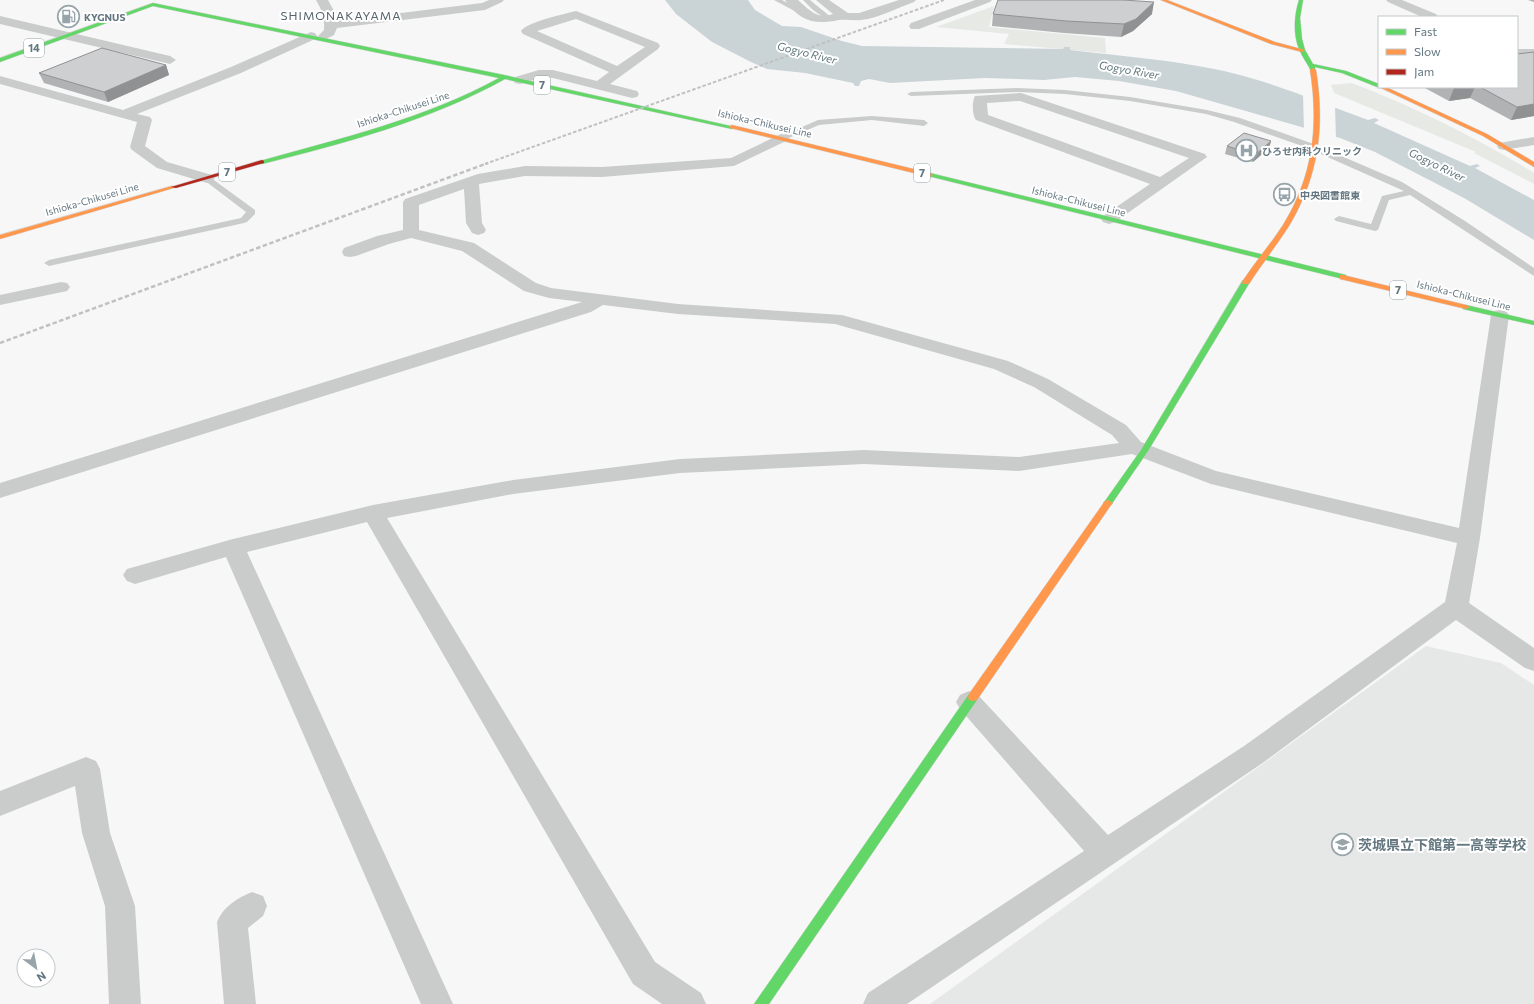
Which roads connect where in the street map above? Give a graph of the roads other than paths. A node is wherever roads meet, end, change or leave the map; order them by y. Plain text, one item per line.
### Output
1 (135, 0) edge
2 (162, 0) edge
3 (322, 0) edge
4 (498, 0) edge
5 (777, 0) edge
6 (791, 0) edge
7 (806, 0) edge
8 (822, 0) edge
9 (910, 0) edge
10 (986, 0) edge
11 (1163, 0) edge
12 (1301, 0) edge
13 (1392, 0) edge
14 (153, 4) junction
15 (842, 15) junction
16 (1430, 16) edge
17 (812, 17) junction
18 (828, 18) dead end
19 (0, 20) edge
20 (331, 25) junction
21 (915, 26) dead end
22 (67, 36) junction
23 (316, 38) junction
24 (1302, 50) junction
25 (1518, 53) edge
26 (1534, 53) edge
27 (0, 60) edge
28 (170, 60) dead end
29 (1312, 65) junction
30 (618, 72) junction
31 (504, 77) junction
32 (0, 80) edge
33 (520, 80) junction
34 (599, 86) junction
35 (1378, 86) edge
36 (1384, 88) edge
37 (632, 94) dead end
38 (911, 94) dead end
39 (124, 114) junction
40 (924, 123) dead end
41 (781, 138) junction
42 (1534, 141) edge
43 (1504, 146) junction
44 (1317, 147) junction
45 (1534, 165) edge
46 (207, 178) junction
47 (471, 181) junction
48 (1162, 183) junction
49 (1411, 192) junction
50 (1109, 219) junction
51 (1339, 219) dead end
52 (478, 230) dead end
53 (411, 233) junction
54 (0, 237) edge
55 (350, 252) dead end
56 (1263, 258) junction
57 (49, 263) dead end
58 (1534, 273) edge
59 (60, 287) dead end
60 (0, 300) edge
61 (599, 300) junction
62 (1500, 315) junction
63 (1534, 323) edge
64 (1139, 449) junction
65 (0, 491) edge
66 (373, 513) junction
67 (1469, 538) junction
68 (233, 547) junction
69 (135, 575) dead end
70 (1456, 607) junction
71 (1534, 661) edge
72 (969, 702) junction
73 (0, 804) edge
74 (1105, 853) junction
75 (252, 906) dead end
76 (125, 1004) edge
77 (240, 1004) edge
78 (437, 1004) edge
79 (690, 1004) edge
80 (761, 1004) edge
81 (879, 1004) edge

1 - 14 street
2 - 14 street
3 - 20 street
4 - 20 street
5 - 17 lane
6 - 17 street
7 - 18 lane
8 - 15 street
9 - 15 street
10 - 21 street
11 - 24 street
12 - 24 street
13 - 16 street
14 - 22 street, 14
14 - 23 street
15 - 17 street
19 - 22 street
20 - 23 street
22 - 27 street, 14
22 - 28 street
23 - 31 street
23 - 39 street
24 - 29 street
25 - 26 street
29 - 35 street
29 - 44 street
30 - 30 street
30 - 34 street
31 - 33 street, Ishioka-Chikusei Line / 7
31 - 46 street, Ishioka-Chikusei Line / 7
32 - 39 street
33 - 34 street
33 - 41 street, Ishioka-Chikusei Line / 7
34 - 37 street
36 - 43 street
38 - 44 lane
39 - 46 street
40 - 41 lane
41 - 47 street
41 - 50 street, Ishioka-Chikusei Line / 7
42 - 43 street
43 - 45 street
44 - 49 lane
44 - 56 street
46 - 54 street, Ishioka-Chikusei Line / 7
46 - 57 lane
47 - 52 street
47 - 53 street
48 - 48 street
48 - 50 street
49 - 51 lane
49 - 58 lane
50 - 56 street, Ishioka-Chikusei Line / 7
53 - 55 street
53 - 61 street
56 - 62 street, Ishioka-Chikusei Line / 7
56 - 64 street
59 - 60 street
61 - 64 street
61 - 65 street
62 - 63 street, Ishioka-Chikusei Line / 7
62 - 67 street
64 - 66 street
64 - 67 street
64 - 72 street
66 - 68 street
66 - 79 street
67 - 70 street
68 - 69 street
68 - 78 street
70 - 71 street
70 - 74 street
72 - 74 street
72 - 80 street
73 - 76 street
74 - 81 street
75 - 77 street

